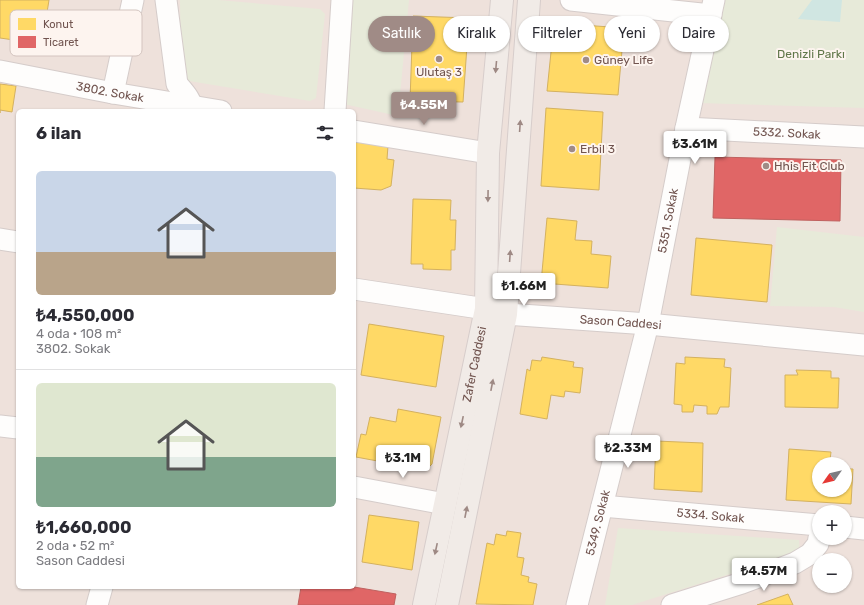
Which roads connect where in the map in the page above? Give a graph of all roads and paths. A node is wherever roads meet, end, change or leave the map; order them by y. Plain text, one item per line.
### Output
1 (134, 0) edge
2 (166, 0) edge
3 (342, 0) edge
4 (502, 0) edge
5 (529, 0) edge
6 (571, 0) edge
7 (713, 8) edge
8 (132, 10) edge
9 (121, 56) edge
10 (0, 71) edge
11 (113, 93) junction
12 (192, 109) edge
13 (335, 109) edge
14 (686, 128) junction
15 (356, 131) edge
16 (864, 137) edge
17 (488, 153) junction
18 (0, 239) edge
19 (16, 242) edge
20 (356, 289) edge
21 (496, 312) junction
22 (648, 324) junction
23 (864, 345) edge
24 (0, 426) edge
25 (16, 428) edge
26 (356, 486) edge
27 (445, 504) junction
28 (602, 506) junction
29 (812, 524) edge
30 (852, 528) edge
31 (864, 529) edge
32 (817, 545) edge
33 (101, 589) edge
34 (97, 605) edge
35 (424, 605) edge
36 (447, 605) edge
37 (577, 605) edge
38 (672, 605) edge

1 - 8 street
2 - 12 street
3 - 13 street
4 -> 17 main road, Zafer Caddesi
21 -> 5 main road
6 - 7 street
7 - 14 street, 5351. Sokak
9 - 11 street
10 - 11 street, 3802. Sokak
11 - 12 street, 3802. Sokak
14 - 16 street, 5332. Sokak
14 - 22 street, 5351. Sokak
15 - 17 street
17 -> 21 main road, Zafer Caddesi
18 - 19 street
20 - 21 street, Sason Caddesi
21 - 22 street, Sason Caddesi
21 -> 27 main road, Zafer Caddesi
36 -> 21 main road
22 - 23 street, Sason Caddesi
22 - 28 street, 5349. Sokak
24 - 25 street
26 - 27 street
27 -> 35 main road, Zafer Caddesi
28 - 29 street, 5334. Sokak
28 - 37 street, 5349. Sokak
30 - 31 street
32 - 38 street
33 - 34 street

